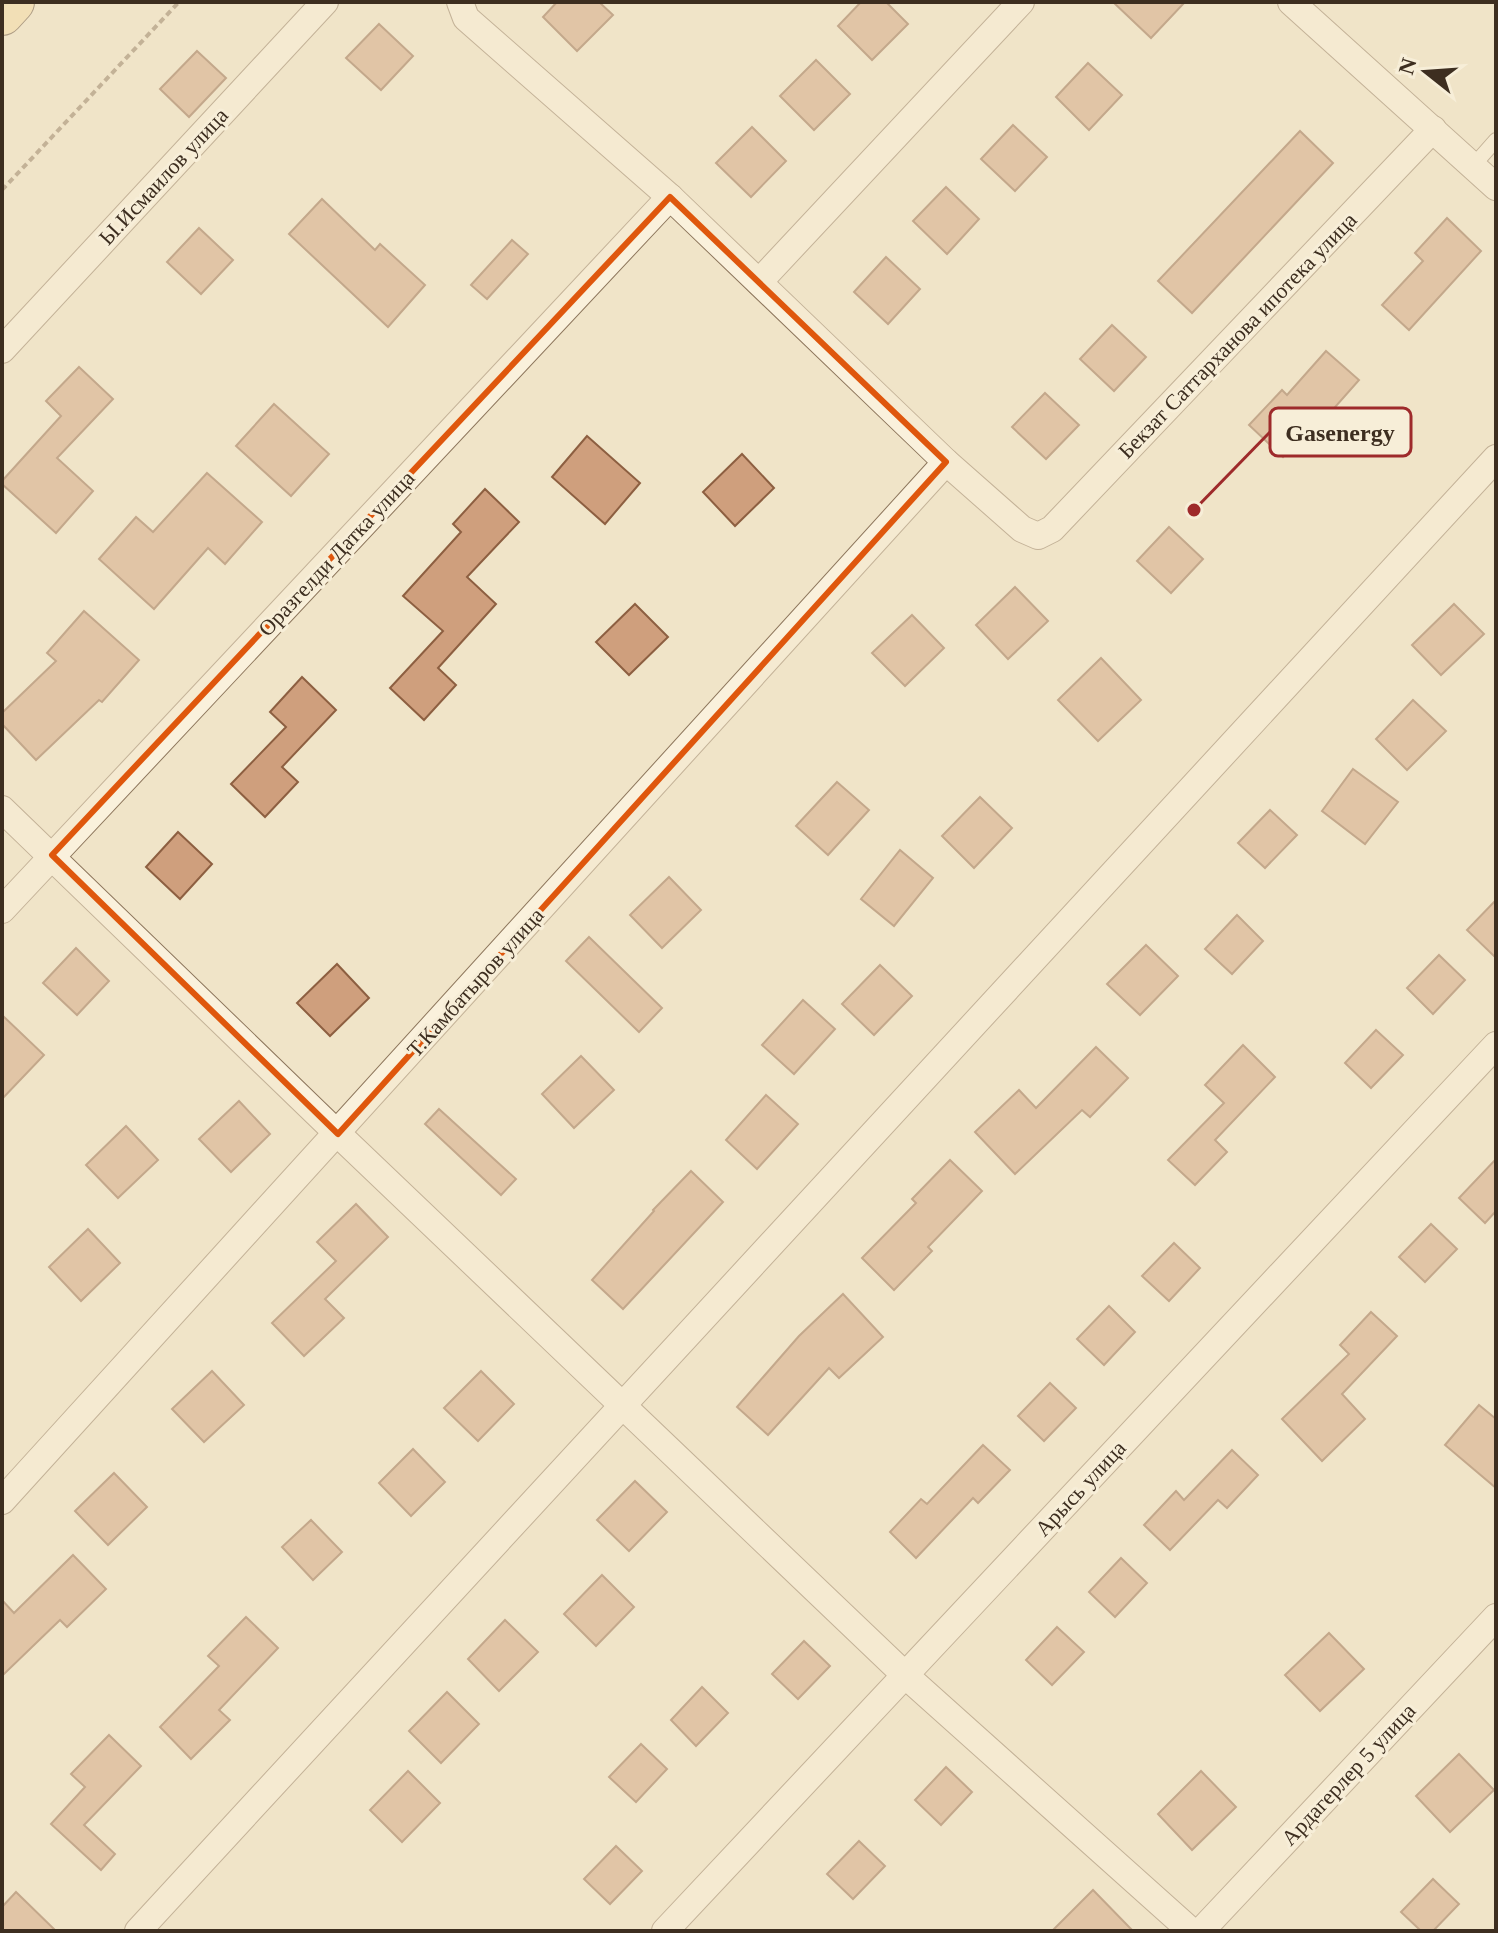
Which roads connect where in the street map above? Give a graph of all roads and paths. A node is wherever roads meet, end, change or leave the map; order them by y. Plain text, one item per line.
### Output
1 (13, 2) edge
2 (179, 2) edge
3 (325, 2) edge
4 (460, 2) edge
5 (1021, 2) edge
6 (1291, 2) edge
7 (2, 14) edge
8 (1433, 129) junction
9 (1496, 140) edge
10 (1473, 166) junction
11 (1496, 187) edge
12 (2, 190) edge
13 (670, 197) junction
14 (759, 282) junction
15 (2, 350) edge
16 (1496, 458) edge
17 (946, 462) junction
18 (2, 809) edge
19 (52, 855) junction
20 (2, 910) edge
21 (1496, 1045) edge
22 (338, 1134) junction
23 (622, 1405) junction
24 (2, 1501) edge
25 (1496, 1617) edge
26 (905, 1675) junction
27 (138, 1931) edge
28 (665, 1931) edge
29 (1191, 1931) edge
30 (1201, 1931) edge

1 - 7 main road
2 - 12 path
3 - 15 street, Ы.Исмаилов улица
4 - 13 street
5 - 14 street
6 - 8 street
8 - 10 street
8 - 17 street, Бекзат Саттарханова ипотека улица
9 - 10 lane
10 - 11 street
13 - 14 street
13 - 19 street, Оразгелди Датка улица
14 - 17 street
16 - 23 street
17 - 22 street, Т.Камбатыров улица
18 - 19 street
19 - 20 street, Оразгелди Датка улица
19 - 22 street
21 - 26 street, Арысь улица
22 - 23 street
22 - 24 street, Т.Камбатыров улица
23 - 26 street
23 - 27 street
25 - 30 street, Ардагерлер 5 улица
26 - 28 street, Арысь улица
26 - 29 street

